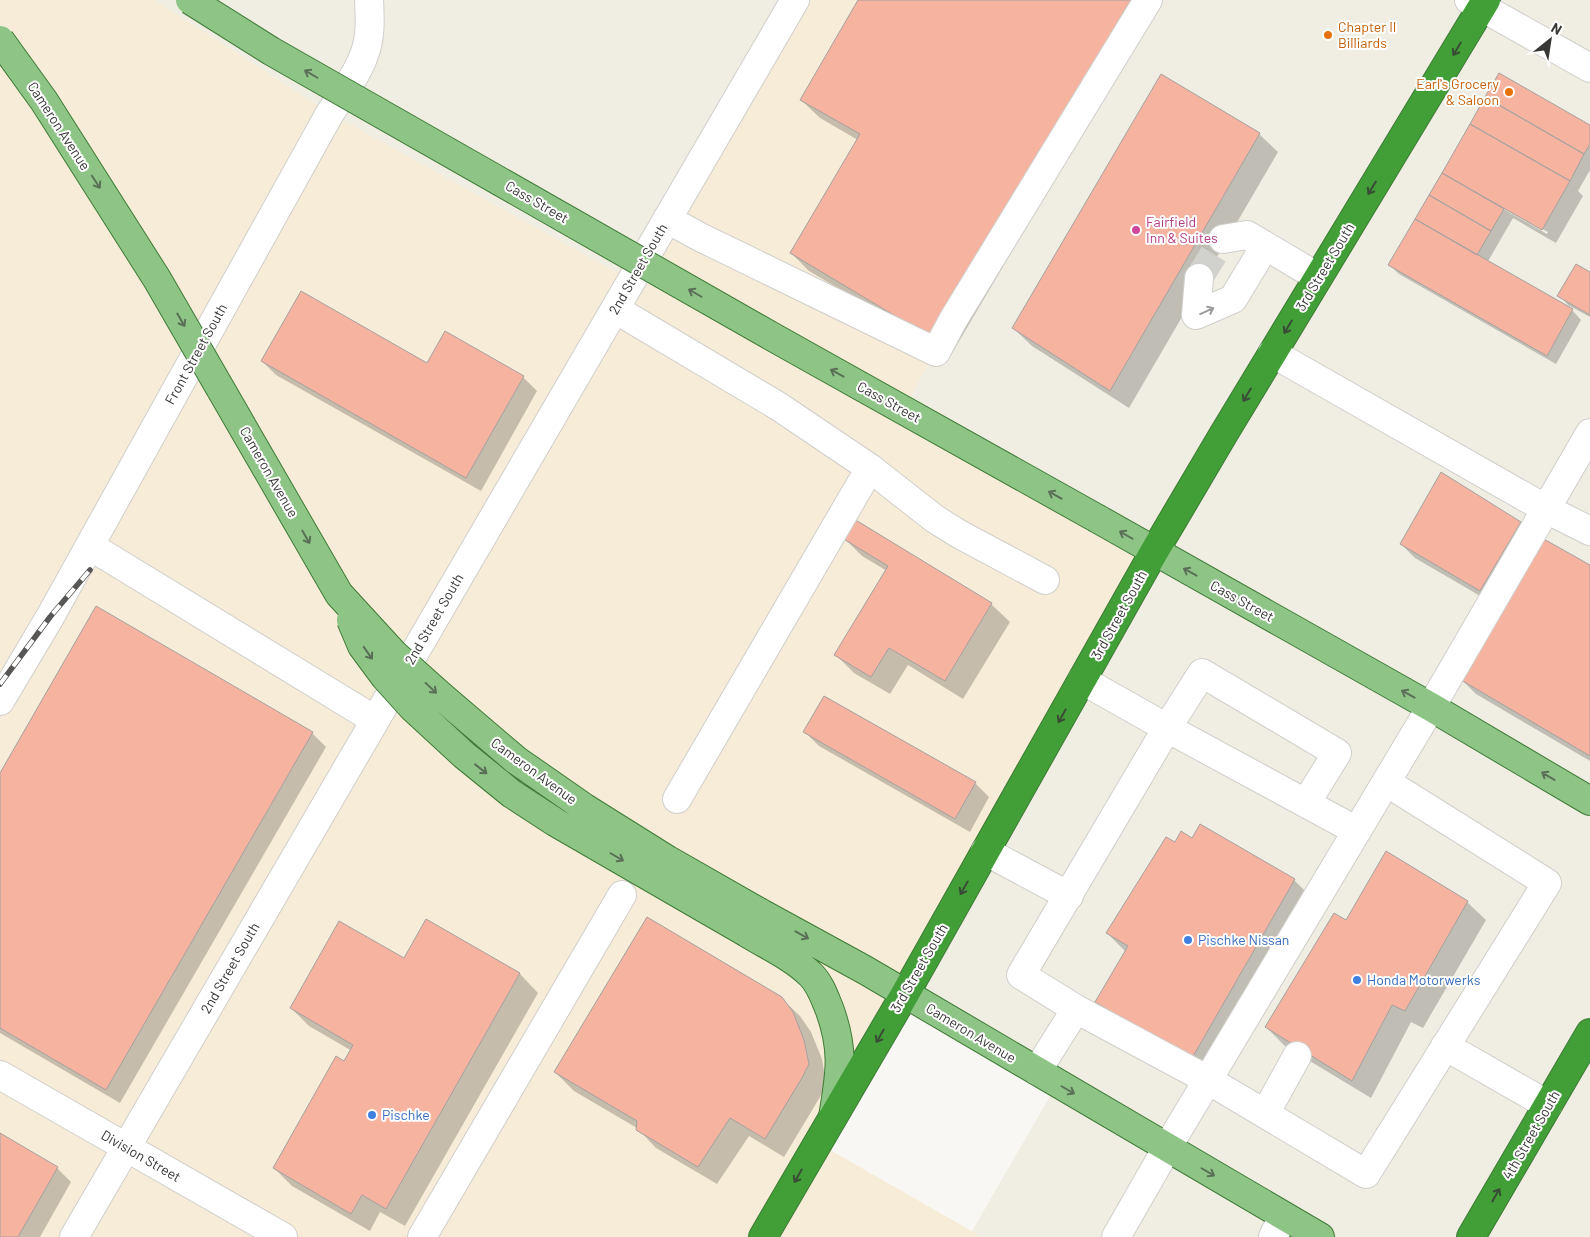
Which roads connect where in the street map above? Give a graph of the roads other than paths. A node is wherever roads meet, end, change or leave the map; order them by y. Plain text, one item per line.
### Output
1 (190, 0) edge
2 (369, 0) edge
3 (795, 0) edge
4 (1148, 0) edge
5 (1479, 2) edge
6 (0, 40) edge
7 (1590, 68) edge
8 (341, 97) junction
9 (668, 219) junction
10 (1223, 239) dead end
11 (1265, 246) junction
12 (640, 266) junction
13 (1318, 277) junction
14 (1199, 278) tunnel mouth
15 (615, 309) junction
16 (1272, 353) junction
17 (1590, 433) edge
18 (870, 468) junction
19 (1546, 509) junction
20 (1590, 531) edge
21 (90, 546) junction
22 (1154, 552) junction
23 (1045, 580) dead end
24 (1082, 680) junction
25 (0, 701) edge
26 (1431, 707) junction
27 (375, 720) junction
28 (1167, 728) junction
29 (1386, 782) junction
30 (677, 799) dead end
31 (1590, 801) edge
32 (1306, 803) junction
33 (1356, 831) junction
34 (985, 851) junction
35 (622, 895) dead end
36 (1069, 896) junction
37 (753, 922) junction
38 (905, 994) junction
39 (1076, 1009) junction
40 (1590, 1034) edge
41 (1445, 1046) junction
42 (1297, 1056) dead end
43 (1037, 1071) junction
44 (0, 1075) edge
45 (1208, 1080) junction
46 (1548, 1104) junction
47 (1265, 1114) junction
48 (833, 1117) junction
49 (126, 1147) junction
50 (1167, 1148) junction
51 (1278, 1227) edge
52 (74, 1237) edge
53 (283, 1237) edge
54 (422, 1237) edge
55 (763, 1237) edge
56 (1116, 1237) edge
57 (1320, 1237) edge
58 (1471, 1237) edge

22 -> 1 main road, Cass Street, bridge
2 - 8 street, Front Street South
3 - 9 street, 2nd Street South
4 - 9 street
5 - 7 street
5 -> 13 highway, 3rd Street South
6 -> 37 main road, Cameron Avenue, bridge
8 - 12 street, Cass Street
8 - 21 street, Front Street South
9 - 12 street, 2nd Street South
10 - 11 street
11 - 13 street
14 -> 11 street
12 - 15 street, 2nd Street South
13 -> 16 highway, 3rd Street South
15 - 18 street
15 - 27 street, 2nd Street South
16 - 19 street
16 -> 22 highway, 3rd Street South
17 - 19 street
18 - 23 street
18 - 30 street
19 - 20 street
19 - 26 street
21 - 25 street, Front Street South
21 - 27 street
22 - 24 highway, 3rd Street South
26 -> 22 main road, Cass Street
24 - 28 street
24 -> 34 highway, 3rd Street South
26 - 29 street
31 -> 26 main road, Cass Street
27 - 49 street, 2nd Street South
28 - 32 street
28 - 32 street
28 - 36 street
29 - 33 street
29 - 41 street
32 - 33 street
33 - 45 street
34 - 36 street
34 -> 38 highway, 3rd Street South
35 - 54 street
36 - 39 street
37 -> 38 main road, Cameron Avenue
37 - 48 main road
38 - 43 main road, Cameron Avenue
38 -> 48 highway, 3rd Street South
39 - 43 street
39 - 45 street
40 - 46 highway, 4th Street South
41 - 46 street
41 - 47 street
42 - 47 street
43 -> 50 main road, Cameron Avenue
44 - 49 street, Division Street
45 - 47 street
45 - 50 street
58 -> 46 highway, 4th Street South
48 -> 55 highway, 3rd Street South
49 - 52 street, 2nd Street South
49 - 53 street, Division Street
50 -> 51 main road, Cameron Avenue
50 - 56 street
51 - 57 main road, Cameron Avenue

